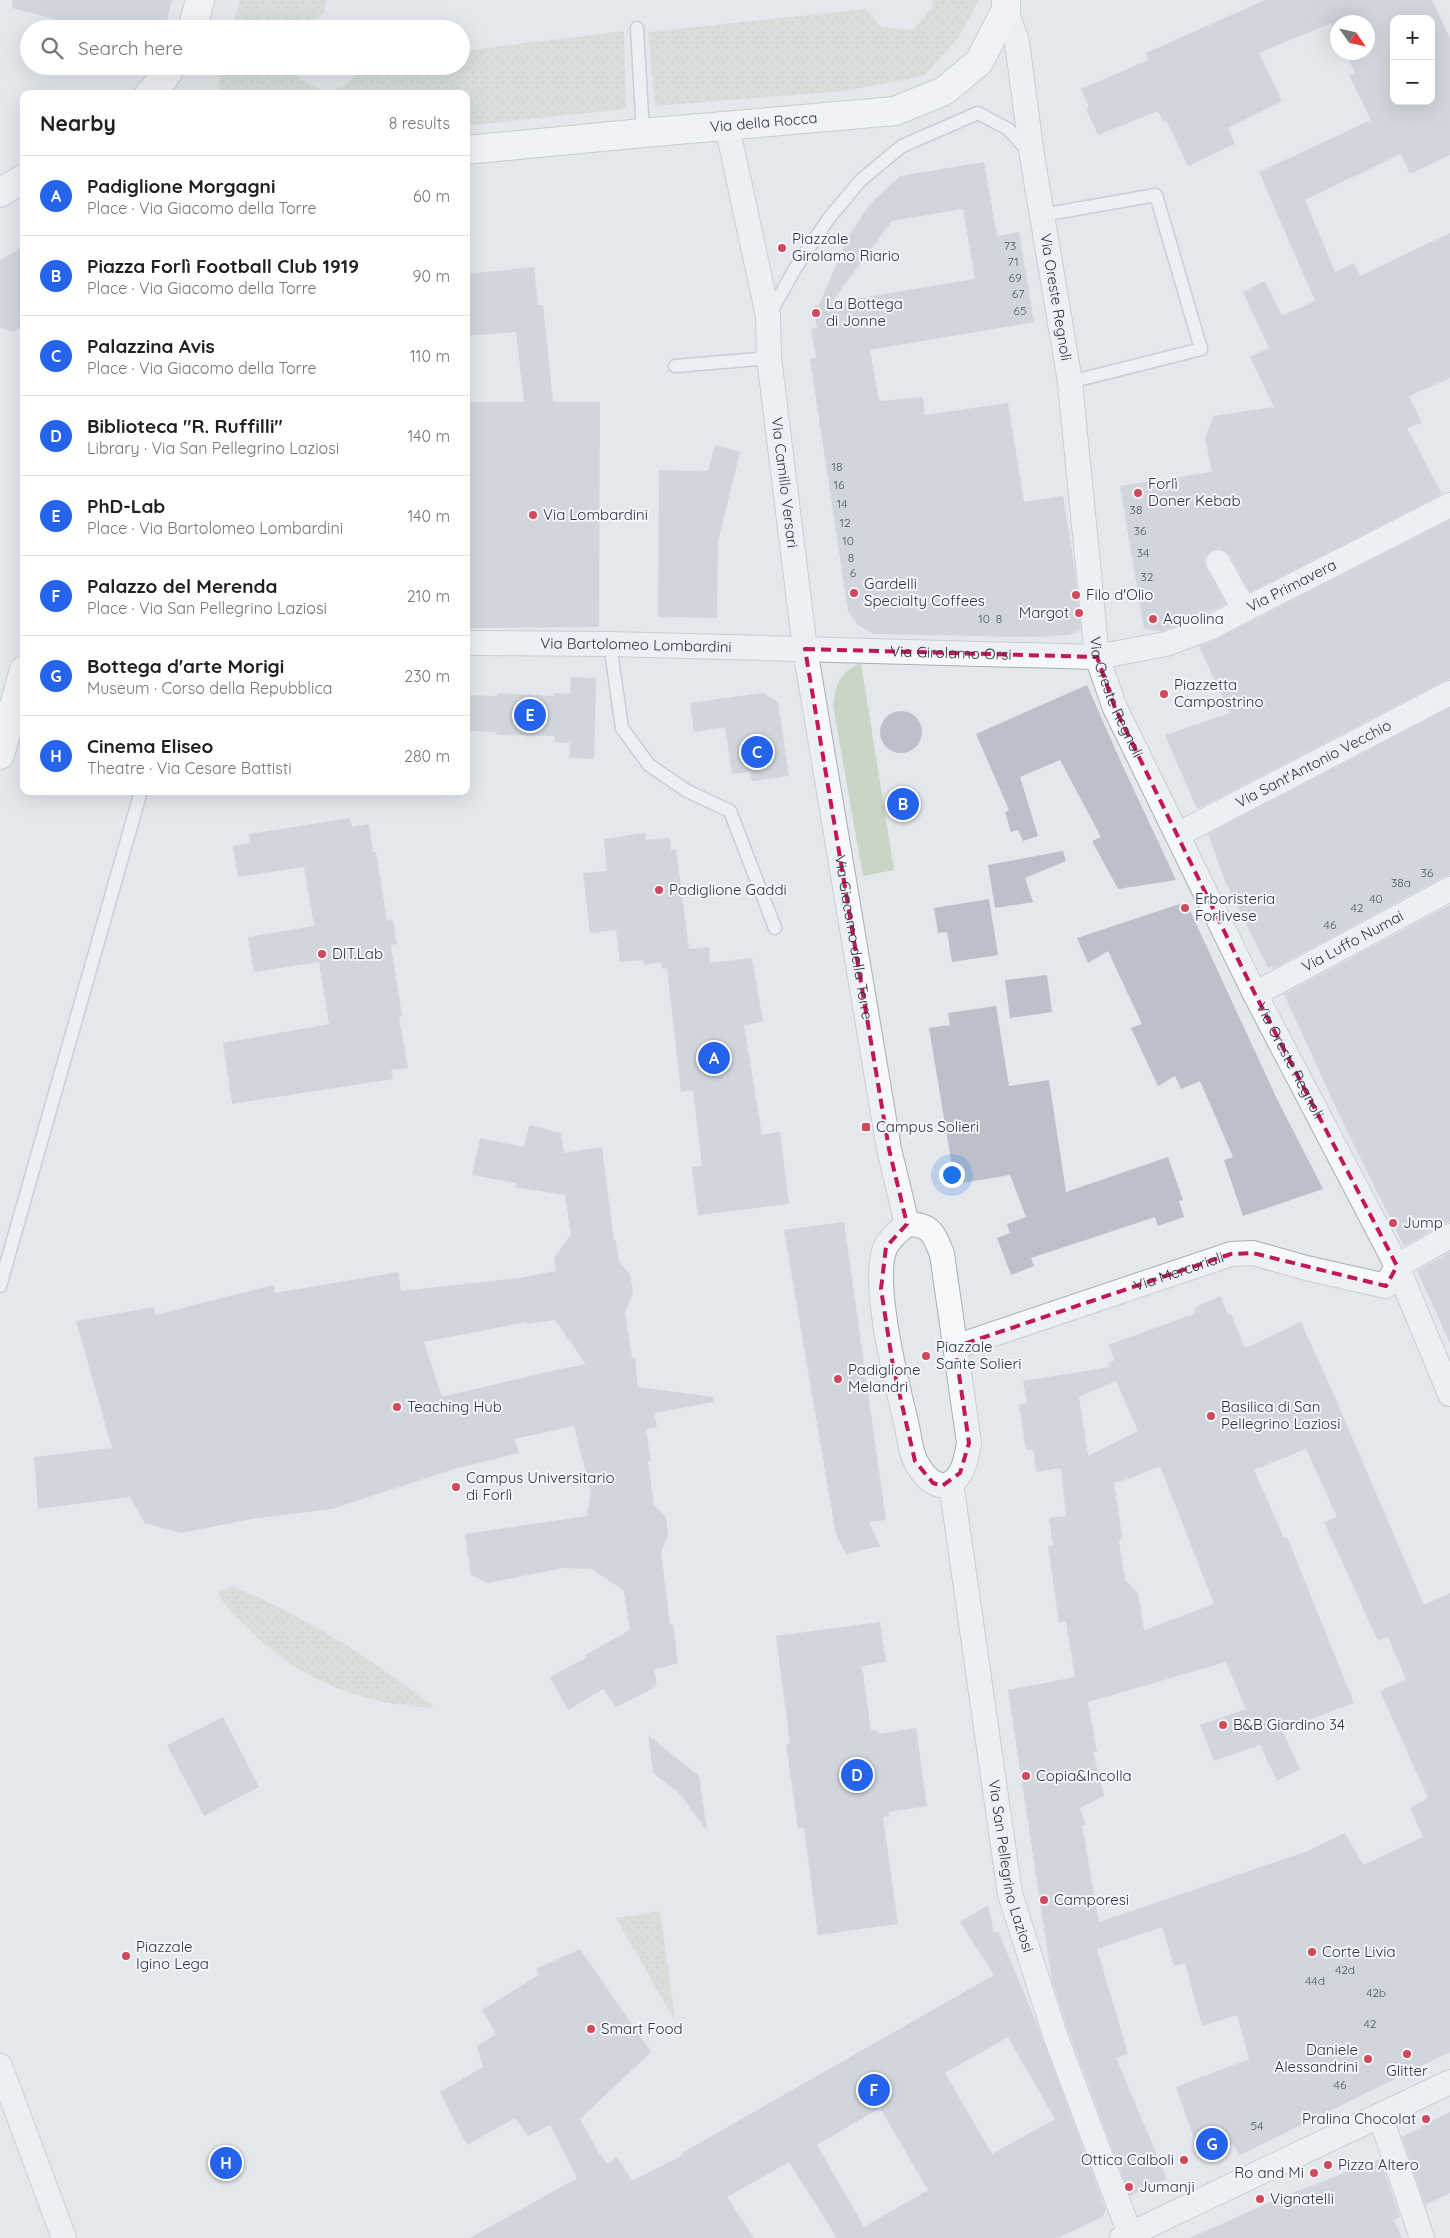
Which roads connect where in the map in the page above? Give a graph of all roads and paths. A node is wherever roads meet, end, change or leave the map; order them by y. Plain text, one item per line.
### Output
1 (200, 0) edge
2 (1006, 5) edge
3 (194, 20) edge
4 (637, 28) dead end
5 (166, 75) edge
6 (181, 75) edge
7 (153, 90) edge
8 (178, 90) edge
9 (727, 126) junction
10 (644, 133) junction
11 (470, 150) edge
12 (1032, 156) junction
13 (20, 181) edge
14 (20, 189) edge
15 (0, 195) edge
16 (1042, 214) junction
17 (768, 316) junction
18 (769, 358) junction
19 (675, 366) dead end
20 (1070, 382) junction
21 (1450, 505) edge
22 (1218, 562) dead end
23 (1244, 609) junction
24 (470, 643) edge
25 (610, 644) junction
26 (805, 650) junction
27 (1097, 657) junction
28 (20, 683) edge
29 (1450, 694) edge
30 (2, 744) edge
31 (140, 795) edge
32 (1177, 834) junction
33 (1450, 889) edge
34 (775, 928) dead end
35 (1255, 994) junction
36 (907, 1224) junction
37 (1450, 1236) edge
38 (1397, 1266) junction
39 (0, 1286) edge
40 (955, 1347) junction
41 (1450, 1394) edge
42 (951, 1483) junction
43 (0, 2066) edge
44 (1450, 2082) edge
45 (1380, 2114) junction
46 (1126, 2236) edge
47 (64, 2238) edge
48 (1422, 2238) edge

1 - 3 main road
2 - 9 main road, Via della Rocca
2 - 12 street, Via Oreste Regnoli
4 - 10 lane
5 - 7 main road
6 - 8 main road
9 - 10 main road, Via della Rocca
9 - 17 street
10 - 11 main road, Via della Rocca
12 - 16 street, Via Oreste Regnoli
12 - 17 lane
13 - 15 street
14 - 15 street
16 - 20 street, Via Oreste Regnoli
16 - 20 lane
17 - 18 street, Via Camillo Versari
18 - 19 lane
18 - 26 street, Via Camillo Versari
20 - 27 street, Via Oreste Regnoli
21 - 23 street, Via Primavera
22 - 23 street
23 - 27 street, Via Primavera
24 - 25 street, Via Bartolomeo Lombardini
25 - 26 street, Via Bartolomeo Lombardini
25 - 34 lane
26 - 27 street, Via Girolamo Orsi
26 - 36 street, Via Giacomo della Torre
27 - 32 street, Via Oreste Regnoli
28 - 30 main road
29 - 32 street, Via Sant'Antonio Vecchio
31 - 39 lane
32 - 35 street, Via Oreste Regnoli
33 - 35 street, Via Luffo Numai
35 - 38 street, Via Oreste Regnoli
36 - 40 street
36 - 42 street
37 - 38 street
38 - 40 street, Via Mercuriali
38 - 41 street, Via Oreste Regnoli
40 - 42 street
42 - 46 street, Via San Pellegrino Laziosi
43 - 47 street
44 - 45 street
45 - 46 street
45 - 48 street

